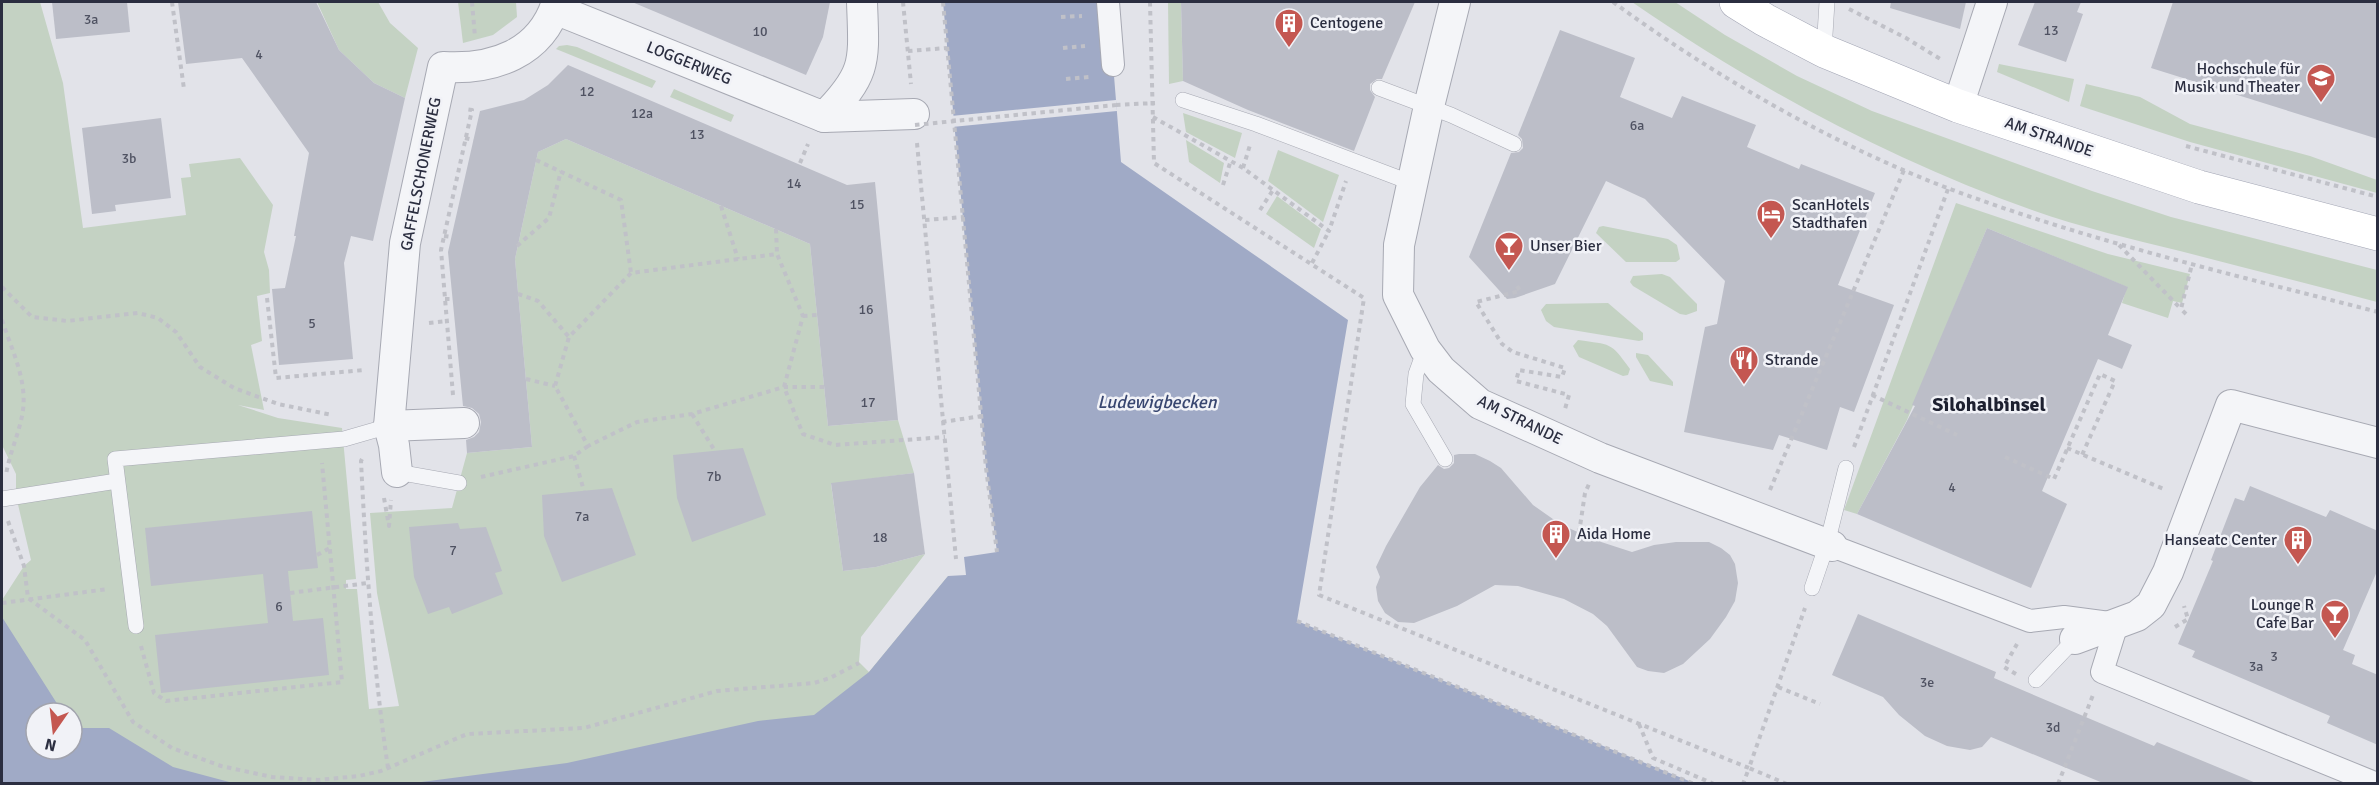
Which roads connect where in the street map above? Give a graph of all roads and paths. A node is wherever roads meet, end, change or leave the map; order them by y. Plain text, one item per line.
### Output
1 (172, 2) edge
2 (862, 2) edge
3 (903, 2) edge
4 (943, 2) edge
5 (1108, 2) edge
6 (1150, 2) edge
7 (1455, 2) edge
8 (1613, 2) edge
9 (1736, 2) edge
10 (1827, 2) edge
11 (1992, 2) edge
12 (556, 5) edge
13 (1844, 6) dead end
14 (1089, 15) dead end
15 (1061, 18) dead end
16 (948, 48) junction
17 (908, 51) junction
18 (1824, 51) junction
19 (1943, 61) dead end
20 (1104, 70) joint
21 (1066, 79) dead end
22 (1379, 88) dead end
23 (183, 89) dead end
24 (1183, 100) dead end
25 (1153, 103) junction
26 (1429, 105) junction
27 (1958, 106) junction
28 (472, 110) dead end
29 (824, 117) junction
30 (1153, 117) junction
31 (915, 128) junction
32 (465, 138) junction
33 (474, 140) dead end
34 (1514, 144) dead end
35 (2179, 144) dead end
36 (536, 160) dead end
37 (1231, 160) junction
38 (1353, 161) junction
39 (1904, 170) junction
40 (561, 171) junction
41 (1412, 183) junction
42 (1223, 185) dead end
43 (1948, 189) junction
44 (1273, 190) junction
45 (2378, 197) edge
46 (720, 206) dead end
47 (1260, 210) dead end
48 (964, 217) junction
49 (925, 220) junction
50 (776, 229) dead end
51 (1329, 231) junction
52 (2378, 234) edge
53 (444, 236) junction
54 (452, 237) dead end
55 (2119, 245) junction
56 (517, 246) dead end
57 (777, 254) junction
58 (738, 260) junction
59 (1312, 263) junction
60 (2192, 264) junction
61 (631, 273) junction
62 (1517, 286) dead end
63 (2, 287) edge
64 (518, 294) dead end
65 (267, 298) dead end
66 (445, 299) junction
67 (453, 299) dead end
68 (2181, 309) junction
69 (2378, 312) edge
70 (2186, 314) dead end
71 (817, 315) dead end
72 (803, 316) junction
73 (2, 320) edge
74 (447, 321) junction
75 (432, 323) dead end
76 (569, 337) junction
77 (1425, 350) junction
78 (394, 368) junction
79 (526, 379) dead end
80 (555, 386) junction
81 (784, 387) junction
82 (824, 387) dead end
83 (1562, 393) dead end
84 (1872, 395) junction
85 (692, 414) junction
86 (334, 415) dead end
87 (982, 416) junction
88 (942, 422) junction
89 (460, 423) joint
90 (389, 426) junction
91 (1957, 435) dead end
92 (945, 437) junction
93 (2378, 443) edge
94 (588, 446) junction
95 (2067, 448) junction
96 (715, 451) dead end
97 (2082, 455) junction
98 (574, 456) junction
99 (2005, 457) dead end
100 (1445, 459) dead end
101 (361, 461) dead end
102 (322, 464) dead end
103 (1846, 468) joint
104 (1593, 475) dead end
105 (117, 481) junction
106 (459, 483) joint
107 (391, 488) junction
108 (585, 491) dead end
109 (2, 499) edge
110 (2196, 503) junction
111 (1758, 518) junction
112 (1579, 533) dead end
113 (1829, 545) junction
114 (330, 548) junction
115 (997, 552) dead end
116 (317, 555) dead end
117 (956, 559) dead end
118 (368, 583) junction
119 (131, 586) junction
120 (334, 586) junction
121 (1812, 588) joint
122 (290, 592) dead end
123 (28, 598) junction
124 (2, 603) edge
125 (2188, 619) dead end
126 (1297, 621) dead end
127 (2117, 624) junction
128 (136, 626) joint
129 (2171, 629) dead end
130 (2020, 637) dead end
131 (2075, 639) joint
132 (859, 663) dead end
133 (2018, 675) dead end
134 (2036, 680) dead end
135 (1778, 687) junction
136 (1821, 704) dead end
137 (2085, 717) dead end
138 (1639, 723) junction
139 (388, 768) junction
140 (1749, 768) junction
141 (1694, 783) edge
142 (1714, 783) edge
143 (1743, 783) edge
144 (1787, 783) edge
145 (2058, 783) edge
146 (2377, 783) edge

1 - 23 path
2 - 29 street
3 - 17 path
4 - 16 path
5 - 20 street
6 - 25 path
7 - 26 street, AM STRANDE
8 - 39 path
9 - 18 main road, AM STRANDE
10 - 18 lane
11 - 27 street
12 - 29 street, LOGGERWEG
12 - 78 street, GAFFELSCHONERWEG
13 - 19 path
14 - 15 path
16 - 17 path
16 - 48 path
17 - 31 path
18 - 27 main road, AM STRANDE
20 - 21 path
22 - 26 lane
24 - 38 lane
25 - 30 path
25 - 31 path, bridge
26 - 34 lane
26 - 41 street, AM STRANDE
27 - 52 main road, AM STRANDE
28 - 32 path
29 - 31 street, LOGGERWEG
30 - 37 path
30 - 59 path
31 - 49 path
32 - 33 path
32 - 53 path
35 - 45 path
36 - 40 path
37 - 42 path
37 - 44 path
38 - 41 lane
38 - 51 path
39 - 43 path
39 - 111 path
40 - 56 path
40 - 61 path
41 - 77 street, AM STRANDE
43 - 55 path
43 - 84 path
44 - 47 path
44 - 51 path
46 - 58 path
48 - 49 path
48 - 87 path
49 - 88 path
50 - 57 path
51 - 59 path
53 - 54 path
53 - 66 path
55 - 60 path
55 - 68 path
57 - 58 path
57 - 72 path
58 - 61 path
59 - 138 path
60 - 68 path
60 - 69 path
61 - 76 path
62 - 83 path
63 - 86 path
64 - 76 path
65 - 78 path
66 - 67 path
66 - 74 path
68 - 70 path
71 - 72 path
72 - 81 path
73 - 109 path
74 - 75 path
74 - 89 path
76 - 80 path
77 - 100 lane
77 - 111 street, AM STRANDE
78 - 90 street, GAFFELSCHONERWEG
79 - 80 path
80 - 94 path
81 - 82 path
81 - 85 path
81 - 92 path
84 - 91 path
84 - 103 path
85 - 94 path
85 - 96 path
87 - 88 path
87 - 115 path
88 - 92 path
89 - 90 street
90 - 105 lane
90 - 107 street, GAFFELSCHONERWEG
92 - 117 path
93 - 110 street
94 - 98 path
95 - 97 path
95 - 97 path
95 - 99 path
97 - 110 path
98 - 106 path
98 - 108 path
101 - 118 path
102 - 114 path
103 - 113 lane
104 - 112 path
105 - 109 lane
105 - 119 lane
106 - 107 lane
107 - 107 path
109 - 123 path
110 - 127 street
111 - 113 street, AM STRANDE
113 - 121 lane
113 - 127 street
114 - 116 path
114 - 120 path
118 - 120 path
118 - 139 path
119 - 123 path
119 - 128 lane
120 - 122 path
120 - 128 path
121 - 135 path
123 - 124 path
123 - 139 path
125 - 129 path
126 - 141 path
127 - 131 street
127 - 146 street
130 - 133 path
131 - 134 lane
132 - 139 path
135 - 136 path
135 - 140 path
137 - 145 path
138 - 140 path
138 - 142 path
140 - 143 path
140 - 144 path

